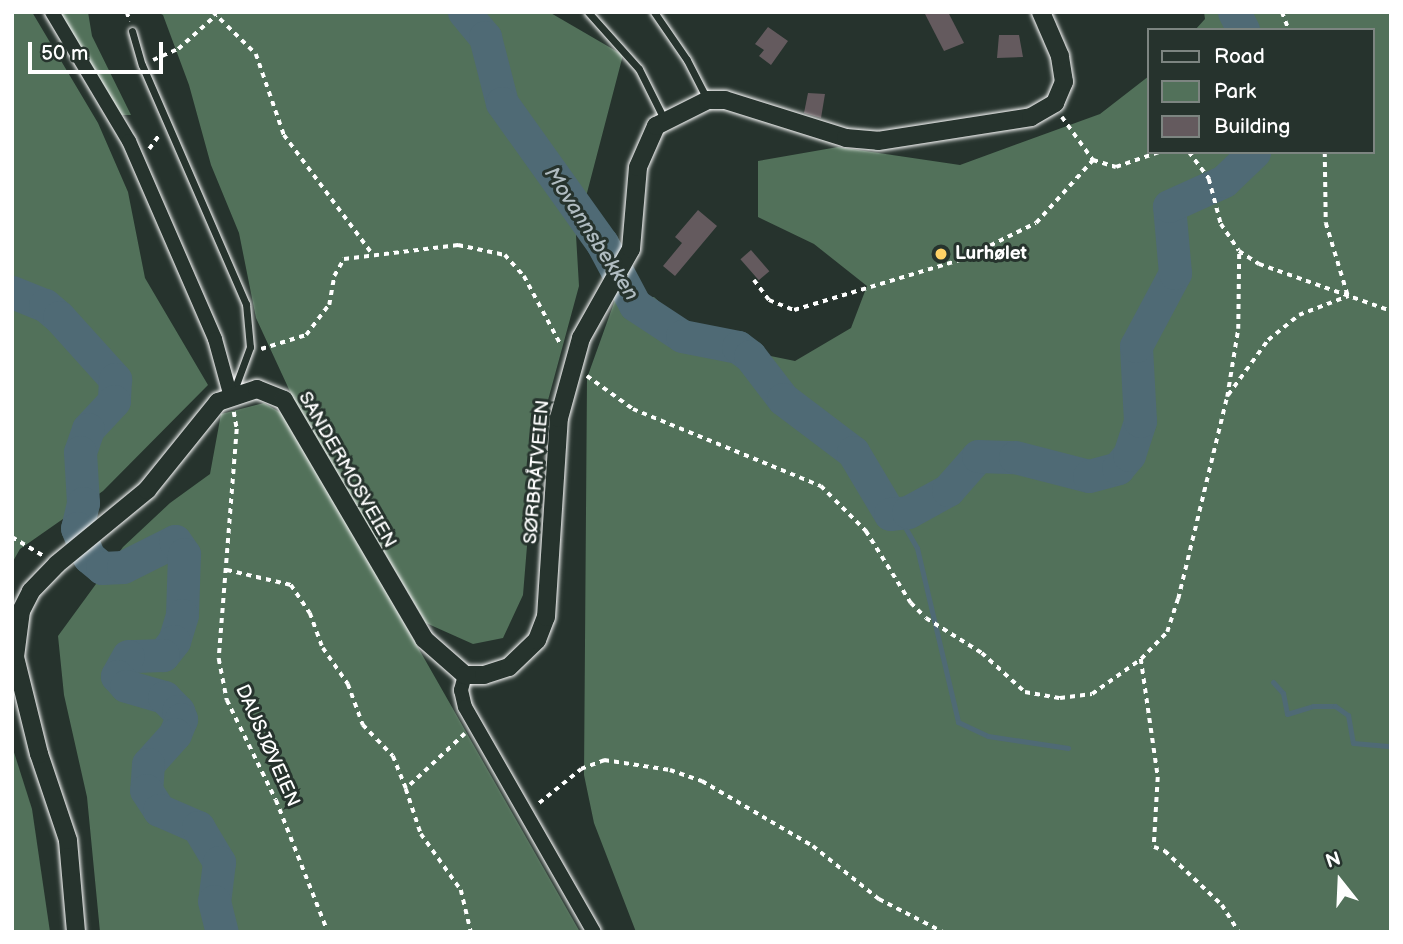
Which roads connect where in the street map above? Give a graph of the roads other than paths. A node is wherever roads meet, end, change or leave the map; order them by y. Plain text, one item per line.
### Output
1 (52, 12) edge
2 (588, 12) edge
3 (654, 12) edge
4 (1041, 12) edge
5 (132, 31) dead end
6 (708, 100) junction
7 (664, 119) junction
8 (231, 397) junction
9 (465, 675) junction
10 (76, 932) edge
11 (594, 932) edge

1 - 8 street
2 - 7 lane
3 - 6 lane
4 - 6 street
5 - 8 lane
6 - 7 street
7 - 9 street, SØRBRÅTVEIEN
8 - 9 street, SANDERMOSVEIEN
8 - 10 street
9 - 11 street

